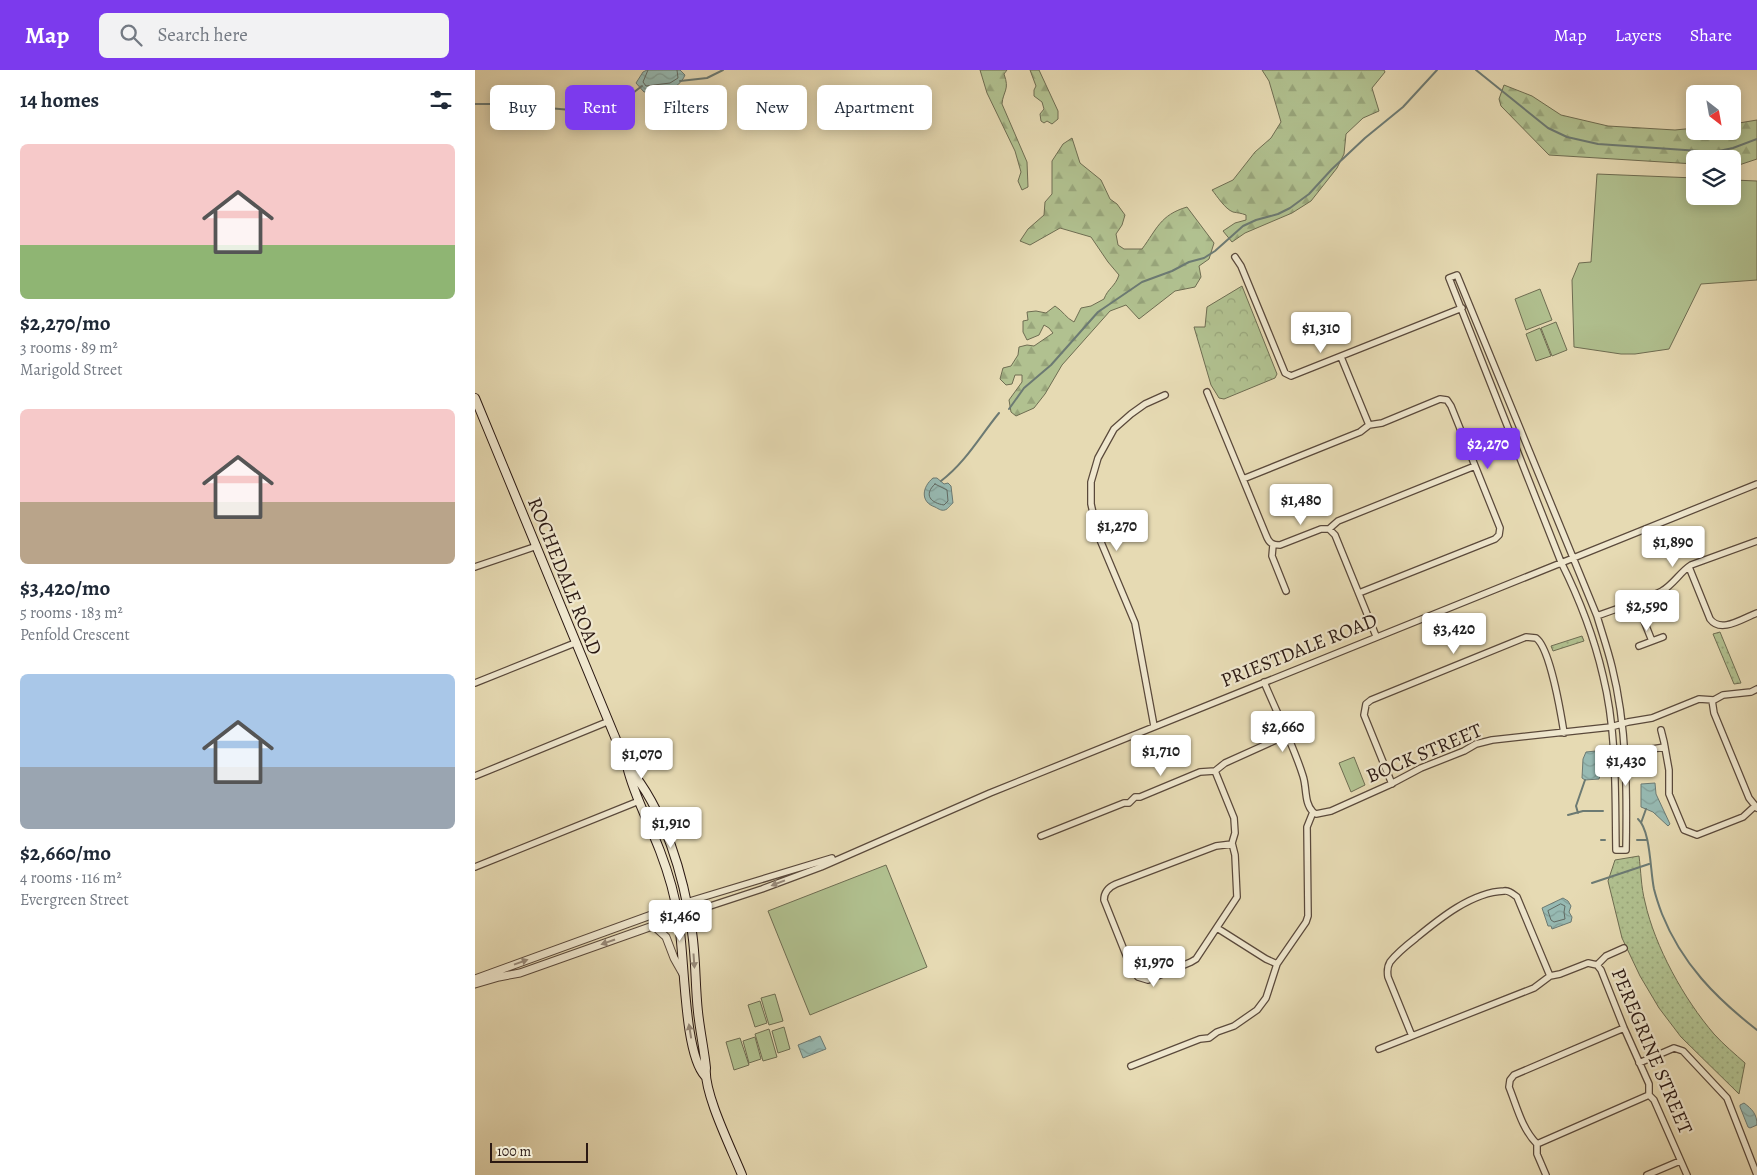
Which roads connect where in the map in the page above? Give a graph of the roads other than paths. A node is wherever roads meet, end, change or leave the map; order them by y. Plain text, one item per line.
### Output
1 (1235, 257) dead end
2 (1469, 305) junction
3 (1461, 308) junction
4 (1341, 357) junction
5 (1207, 392) dead end
6 (1165, 395) dead end
7 (475, 398) edge
8 (1369, 425) junction
9 (1475, 466) junction
10 (1243, 479) junction
11 (1757, 484) edge
12 (1329, 529) junction
13 (1757, 541) edge
14 (1273, 545) junction
15 (537, 546) junction
16 (1573, 558) junction
17 (1561, 562) junction
18 (475, 567) edge
19 (1689, 567) junction
20 (1287, 591) dead end
21 (1359, 593) junction
22 (1636, 601) junction
23 (1757, 613) edge
24 (1597, 616) junction
25 (1376, 636) junction
26 (1663, 637) dead end
27 (1652, 641) junction
28 (575, 643) junction
29 (1639, 646) dead end
30 (1264, 682) junction
31 (475, 683) edge
32 (1757, 689) edge
33 (1712, 700) junction
34 (607, 722) junction
35 (1622, 724) junction
36 (1154, 726) junction
37 (1611, 727) junction
38 (1661, 730) dead end
39 (1564, 733) junction
40 (1287, 735) junction
41 (1665, 747) junction
42 (1652, 749) dead end
43 (627, 766) junction
44 (1215, 771) junction
45 (475, 776) edge
46 (1392, 784) junction
47 (639, 801) junction
48 (1756, 807) edge
49 (1313, 812) junction
50 (1041, 836) dead end
51 (1232, 844) junction
52 (855, 850) junction
53 (475, 867) edge
54 (687, 902) junction
55 (676, 906) junction
56 (689, 913) junction
57 (678, 917) junction
58 (654, 926) junction
59 (1217, 928) junction
60 (1624, 948) dead end
61 (1277, 964) junction
62 (1597, 965) junction
63 (684, 976) junction
64 (1550, 976) junction
65 (476, 981) edge
66 (1624, 1028) junction
67 (1412, 1036) junction
68 (1379, 1049) dead end
69 (1639, 1063) junction
70 (1131, 1066) dead end
71 (705, 1076) junction
72 (1649, 1095) junction
73 (1537, 1144) junction
74 (1680, 1161) junction
75 (742, 1175) edge
76 (1546, 1175) edge
77 (1647, 1175) edge
78 (1687, 1175) edge
79 (1757, 1175) edge

1 - 4 street
2 - 3 street
2 - 3 street
2 - 16 street
3 - 4 street
3 - 17 street
4 - 8 street
5 - 10 street
6 - 36 street
7 - 15 main road, ROCHEDALE ROAD
8 - 9 street
8 - 10 street
9 - 12 street
9 - 21 street
10 - 14 street
11 - 16 street, PRIESTDALE ROAD
12 - 14 street
12 - 21 street
13 - 19 street
14 - 20 street
15 - 18 street
15 - 28 main road, ROCHEDALE ROAD
16 - 17 street, PRIESTDALE ROAD
16 - 24 street
17 - 25 street, PRIESTDALE ROAD
17 - 37 street
19 - 22 street
19 - 23 street
21 - 25 street
22 - 24 street
22 - 27 street
24 - 35 street
25 - 30 street, PRIESTDALE ROAD
26 - 27 street
27 - 29 street
28 - 31 street
28 - 34 main road, ROCHEDALE ROAD
30 - 36 street, PRIESTDALE ROAD
30 - 40 street
32 - 33 street, BOCK STREET
33 - 35 street, BOCK STREET
33 - 48 street
34 - 43 main road, ROCHEDALE ROAD
34 - 45 street
35 - 37 street, BOCK STREET
35 - 37 street
36 - 52 street, PRIESTDALE ROAD
37 - 39 street, BOCK STREET
38 - 41 street
39 - 46 street, BOCK STREET
39 - 46 street
40 - 44 street
40 - 49 street
41 - 42 street
41 - 48 street
43 - 47 main road, ROCHEDALE ROAD
43 - 54 main road, ROCHEDALE ROAD
44 - 50 street
44 - 51 street
46 - 49 street, BOCK STREET
47 - 53 street
47 - 55 main road, ROCHEDALE ROAD
49 - 61 street
51 - 59 street
51 - 59 street
52 - 54 street, PRIESTDALE ROAD
52 -> 56 street, PRIESTDALE ROAD
54 - 55 main road, PRIESTDALE ROAD
54 - 56 main road, ROCHEDALE ROAD
55 - 57 main road, ROCHEDALE ROAD
65 -> 55 street, PRIESTDALE ROAD
56 - 57 main road, PRIESTDALE ROAD
56 -> 71 main road, ROCHEDALE ROAD
57 - 58 street, PRIESTDALE ROAD
57 - 63 main road, ROCHEDALE ROAD
58 - 63 street
58 -> 65 street, PRIESTDALE ROAD
59 - 61 street
60 - 62 street
61 - 70 street
62 - 64 street, PEREGRINE STREET
62 - 66 street, PEREGRINE STREET
71 -> 63 main road, ROCHEDALE ROAD
64 - 67 street, PEREGRINE STREET
64 - 67 street
66 - 69 street, PEREGRINE STREET
66 - 73 street
67 - 68 street, PEREGRINE STREET
69 - 72 street, PEREGRINE STREET
69 - 79 street
71 - 75 main road, ROCHEDALE ROAD
72 - 73 street
72 - 74 street, PEREGRINE STREET
73 - 76 street
74 - 77 street
74 - 78 street, PEREGRINE STREET

